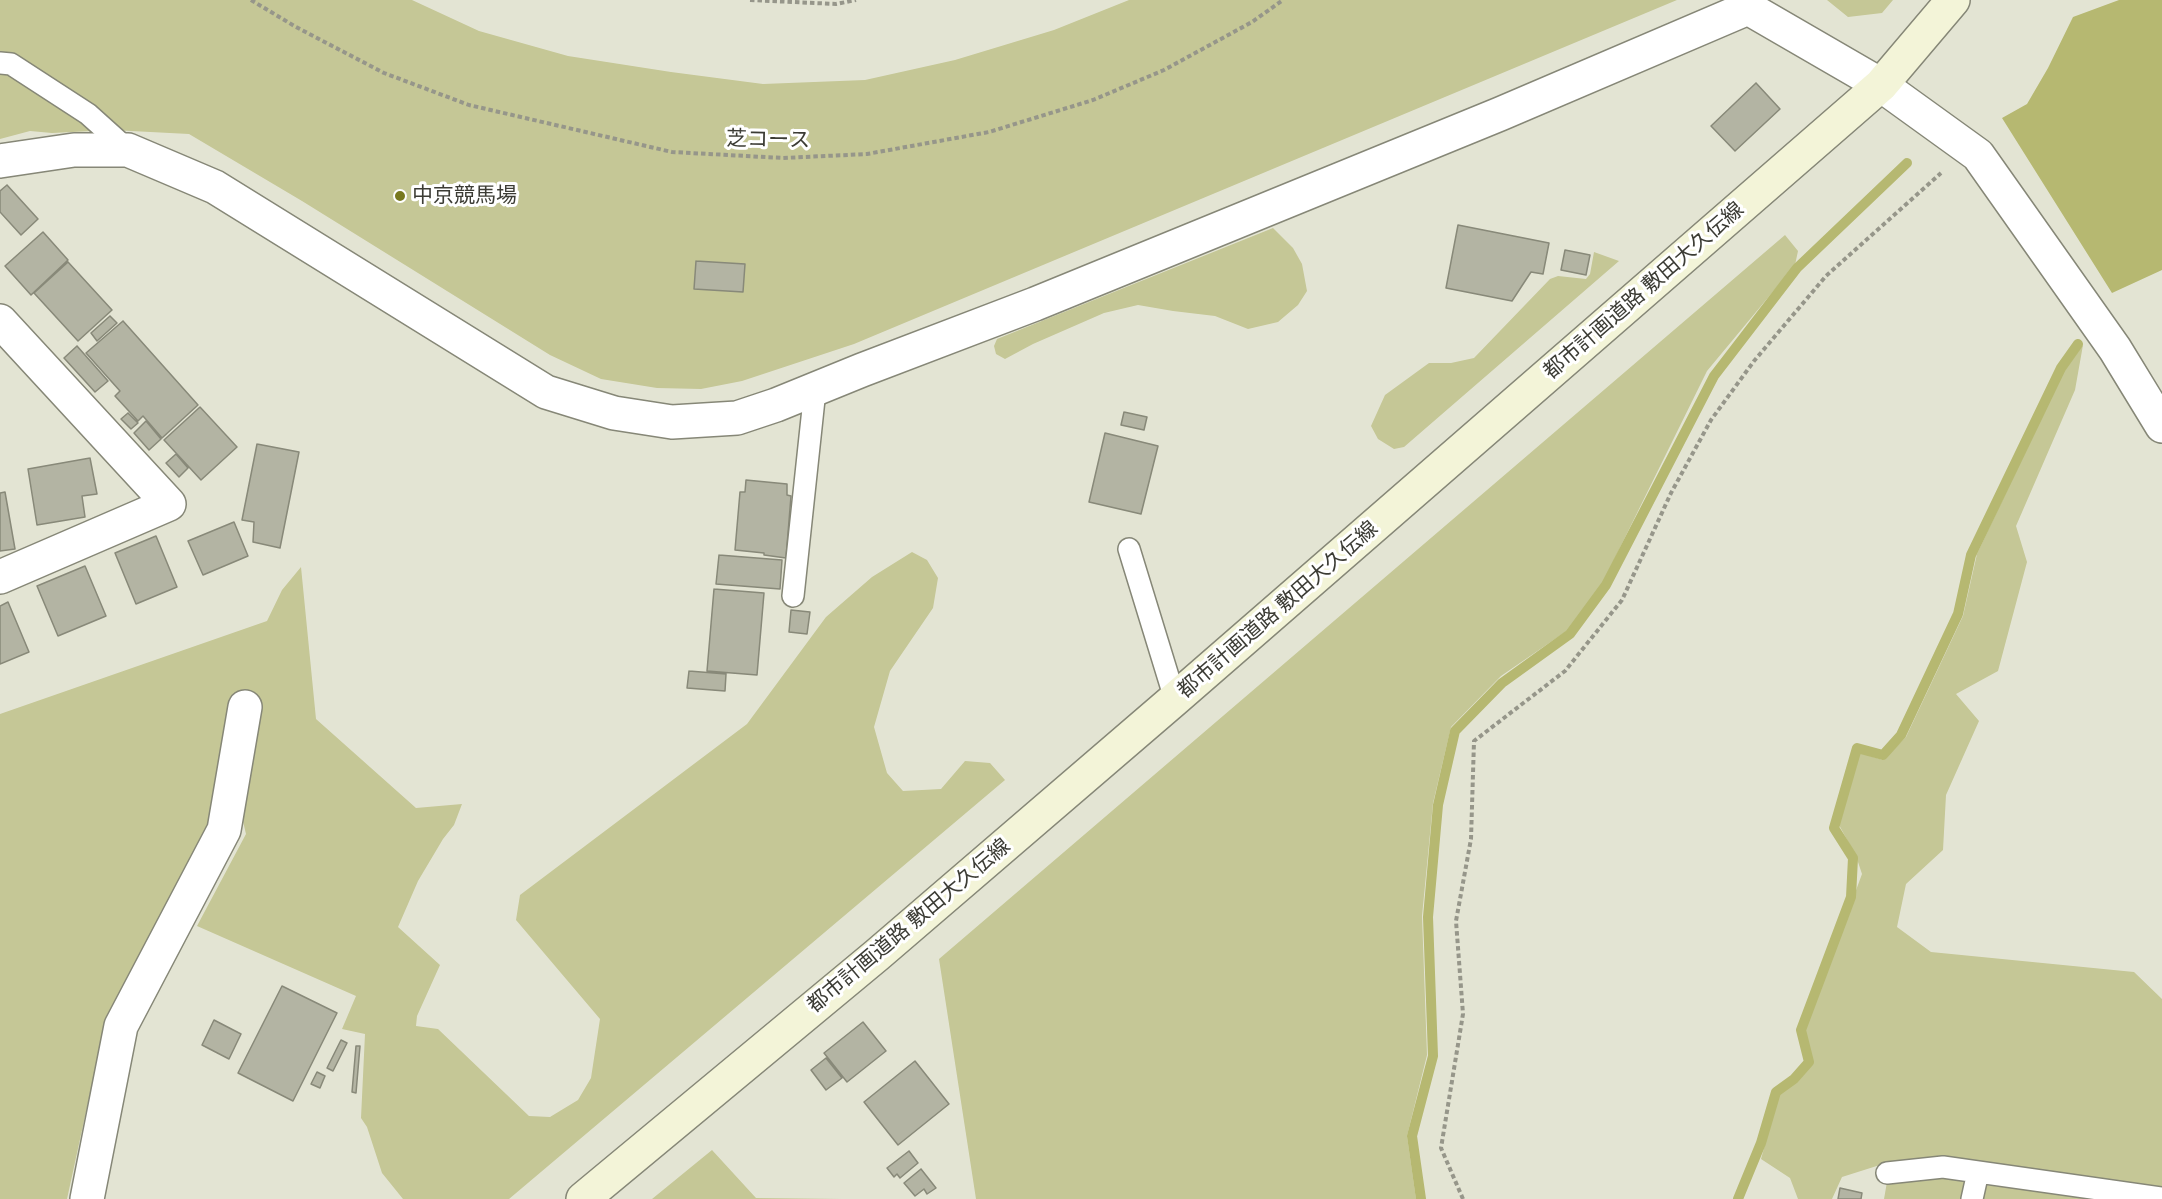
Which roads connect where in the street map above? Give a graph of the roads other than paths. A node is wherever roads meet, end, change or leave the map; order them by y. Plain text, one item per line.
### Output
1 (1953, 0) edge
2 (0, 63) edge
3 (1881, 85) junction
4 (128, 150) junction
5 (0, 161) edge
6 (0, 321) edge
7 (815, 390) junction
8 (2162, 426) edge
9 (1129, 549) dead end
10 (0, 577) edge
11 (793, 596) dead end
12 (1175, 699) junction
13 (245, 707) dead end
14 (1978, 1172) junction
15 (1887, 1173) dead end
16 (2162, 1198) edge
17 (87, 1199) edge
18 (583, 1199) edge
19 (1972, 1199) edge

1 - 3 street, 都市計画道路 敷田大久伝線
2 - 4 lane
3 - 7 street
3 - 8 street
3 - 12 street, 都市計画道路 敷田大久伝線
4 - 5 street
4 - 7 street
6 - 10 street
7 - 11 lane
9 - 12 lane
12 - 18 street, 都市計画道路 敷田大久伝線
13 - 17 street
14 - 15 lane
14 - 16 lane
14 - 19 lane

